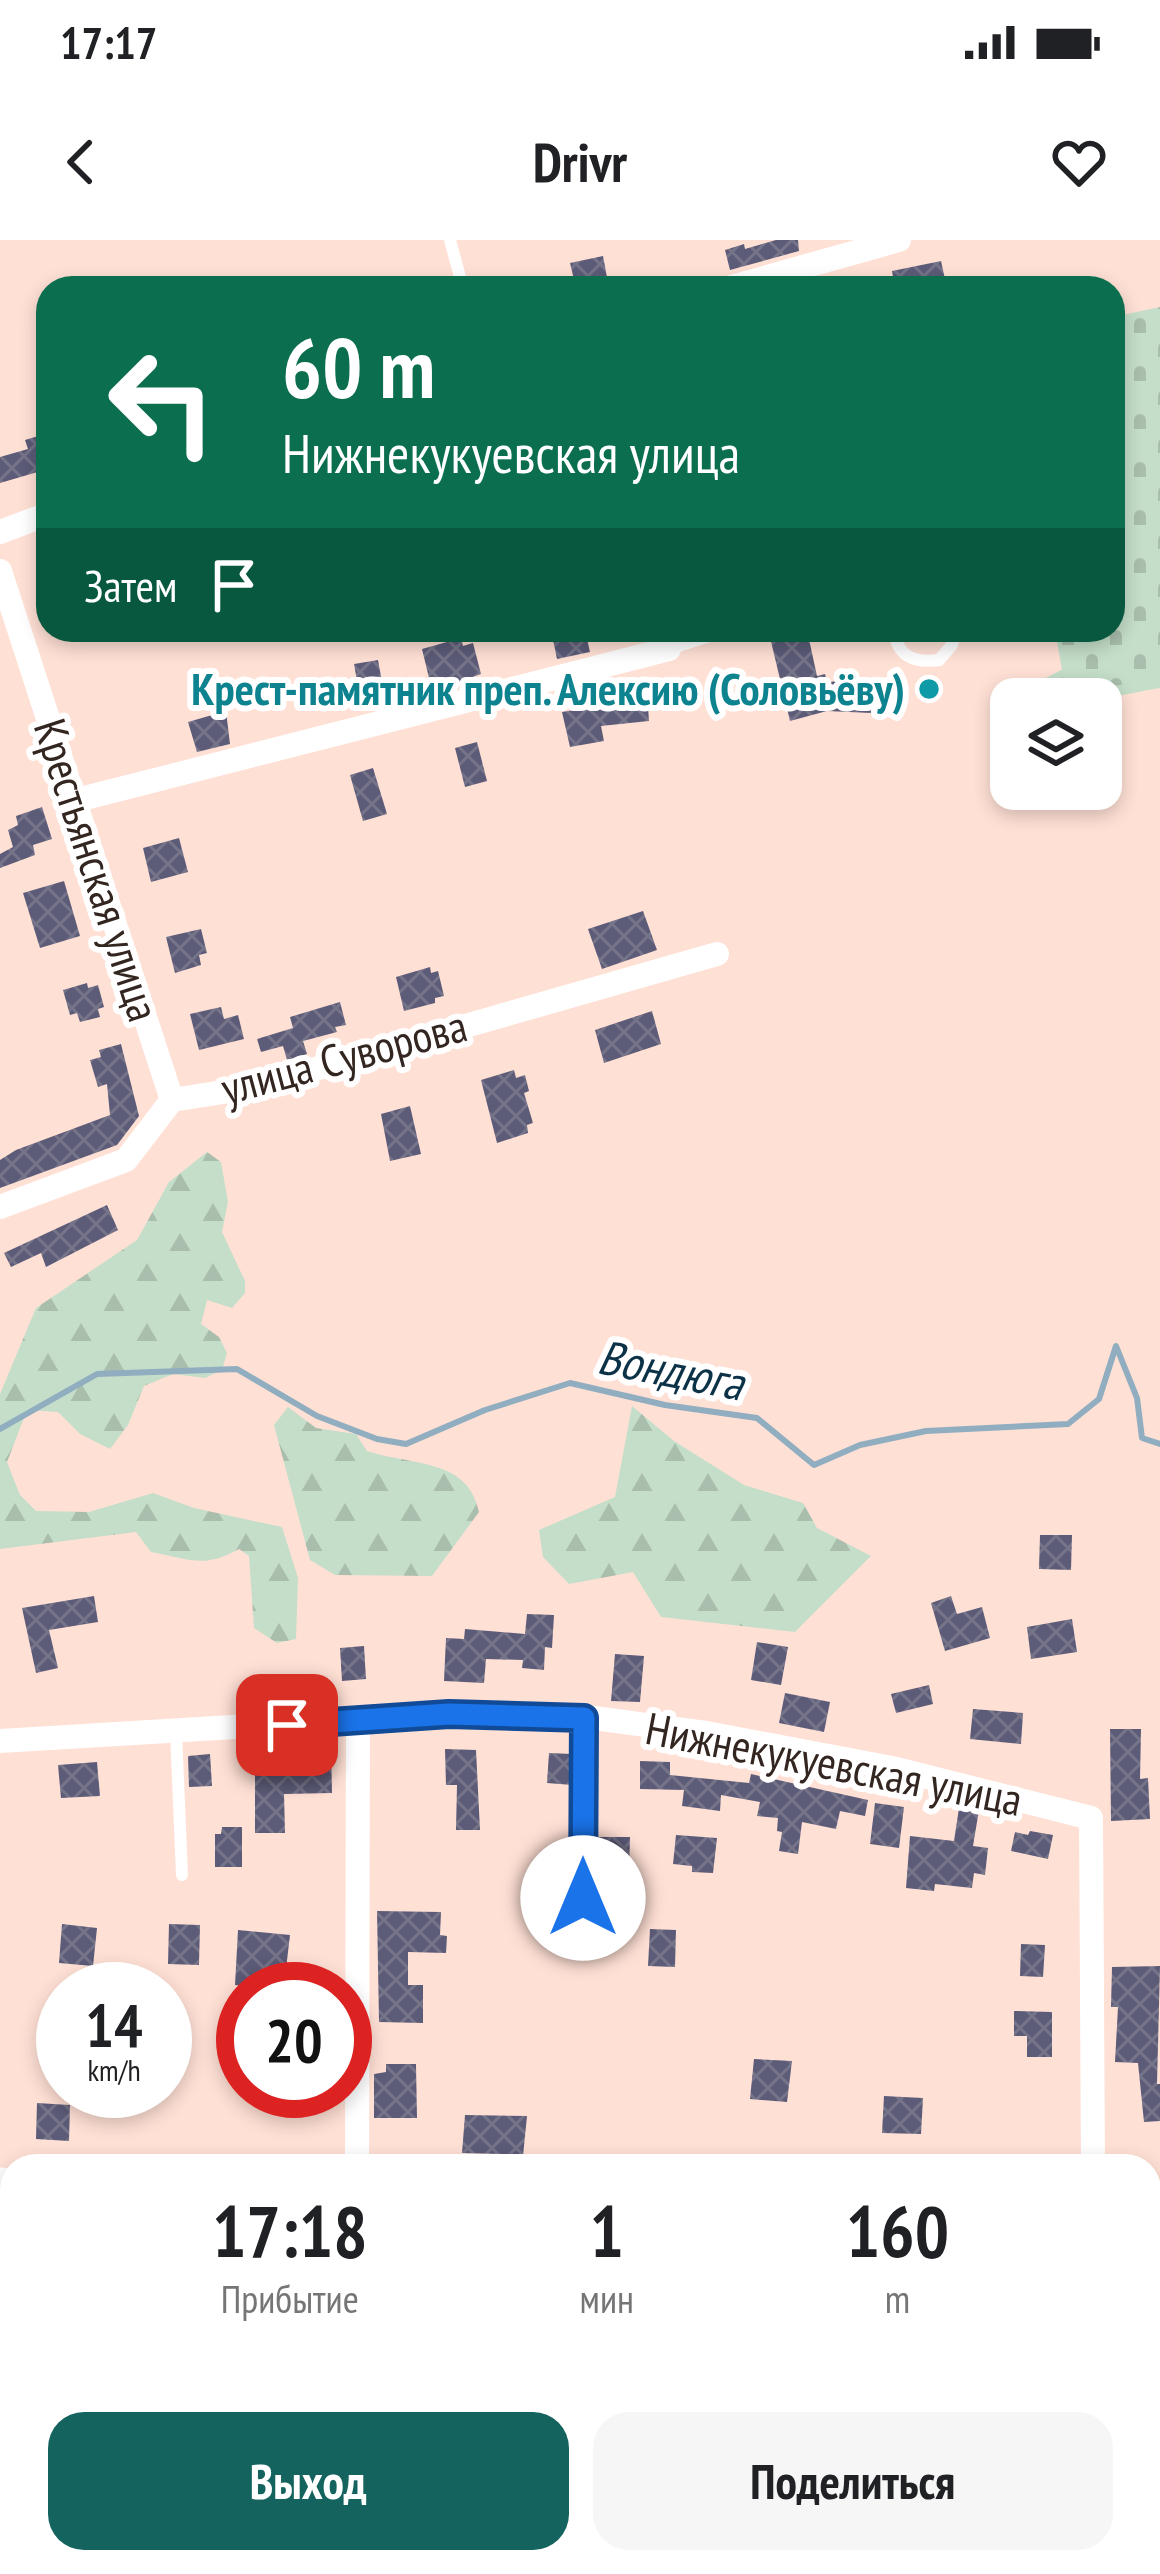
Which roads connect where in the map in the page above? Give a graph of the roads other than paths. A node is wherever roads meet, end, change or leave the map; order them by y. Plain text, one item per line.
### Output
1 (450, 240) edge
2 (899, 240) edge
3 (460, 276) edge
4 (771, 276) edge
5 (36, 518) edge
6 (0, 532) edge
7 (0, 572) edge
8 (691, 642) edge
9 (896, 642) edge
10 (953, 642) edge
11 (670, 649) joint
12 (73, 800) junction
13 (717, 954) dead end
14 (172, 1100) junction
15 (0, 1207) edge
16 (584, 1718) junction
17 (358, 1722) junction
18 (176, 1730) junction
19 (0, 1741) edge
20 (182, 1875) dead end
21 (583, 1898) dead end
22 (357, 2154) edge
23 (1093, 2154) edge

1 - 3 lane
2 - 4 street
5 - 6 street
7 - 12 street, Крестьянская улица
8 - 11 lane
9 - 10 lane
11 - 12 street
12 - 14 street, Крестьянская улица
13 - 14 street, улица Суворова
14 - 15 street, улица Суворова
16 - 17 street, Нижнекукуевская улица
16 - 21 lane
16 - 23 street, Нижнекукуевская улица
17 - 18 street, Нижнекукуевская улица
17 - 22 street
18 - 19 street, Нижнекукуевская улица
18 - 20 lane

